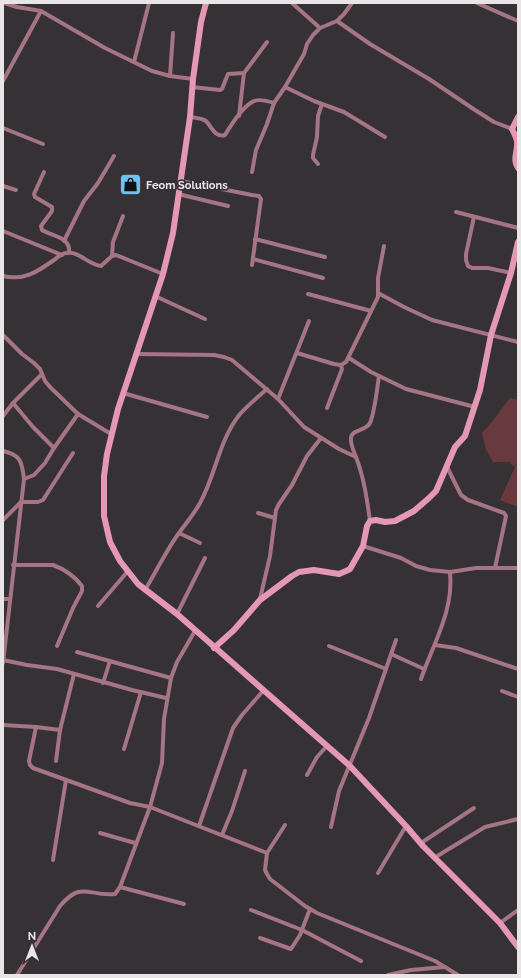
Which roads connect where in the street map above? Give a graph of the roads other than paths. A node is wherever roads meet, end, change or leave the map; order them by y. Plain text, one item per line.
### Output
1 (4, 3) edge
2 (149, 3) edge
3 (206, 3) edge
4 (292, 3) edge
5 (352, 3) edge
6 (477, 3) edge
7 (41, 12) junction
8 (337, 21) junction
9 (518, 21) edge
10 (320, 28) junction
11 (173, 33) dead end
12 (267, 42) dead end
13 (134, 62) junction
14 (244, 73) junction
15 (170, 76) junction
16 (193, 79) junction
17 (3, 81) edge
18 (192, 87) junction
19 (285, 87) junction
20 (274, 103) junction
21 (322, 104) junction
22 (239, 116) junction
23 (190, 117) junction
24 (518, 117) edge
25 (3, 128) edge
26 (512, 129) junction
27 (385, 137) dead end
28 (43, 144) dead end
29 (114, 156) dead end
30 (318, 164) dead end
31 (518, 168) edge
32 (44, 172) dead end
33 (252, 172) dead end
34 (181, 181) junction
35 (3, 186) edge
36 (16, 190) dead end
37 (178, 194) junction
38 (228, 206) dead end
39 (456, 212) dead end
40 (122, 216) dead end
41 (474, 217) junction
42 (518, 228) edge
43 (3, 231) edge
44 (256, 239) junction
45 (64, 241) junction
46 (518, 242) edge
47 (384, 246) dead end
48 (70, 252) junction
49 (62, 255) junction
50 (112, 256) junction
51 (325, 257) dead end
52 (253, 259) junction
53 (252, 265) dead end
54 (511, 273) junction
55 (163, 274) junction
56 (3, 276) edge
57 (323, 278) dead end
58 (378, 293) junction
59 (308, 294) dead end
60 (155, 296) junction
61 (371, 311) junction
62 (205, 319) dead end
63 (309, 321) dead end
64 (3, 335) edge
65 (491, 335) junction
66 (518, 342) edge
67 (296, 353) junction
68 (135, 354) junction
69 (349, 358) junction
70 (340, 365) junction
71 (42, 374) junction
72 (379, 376) junction
73 (267, 389) junction
74 (123, 393) junction
75 (278, 399) junction
76 (13, 403) junction
77 (475, 407) junction
78 (327, 408) dead end
79 (4, 414) edge
80 (78, 414) junction
81 (207, 417) dead end
82 (111, 434) junction
83 (321, 438) junction
84 (54, 448) junction
85 (3, 451) edge
86 (73, 453) dead end
87 (356, 457) junction
88 (447, 467) junction
89 (24, 479) junction
90 (22, 502) junction
91 (258, 512) dead end
92 (275, 518) junction
93 (3, 520) edge
94 (370, 521) junction
95 (179, 533) junction
96 (200, 543) dead end
97 (362, 546) junction
98 (205, 558) dead end
99 (13, 565) junction
100 (495, 568) junction
101 (518, 568) edge
102 (128, 571) junction
103 (450, 572) junction
104 (145, 590) junction
105 (3, 599) edge
106 (10, 599) junction
107 (260, 600) junction
108 (98, 606) dead end
109 (177, 614) junction
110 (195, 631) junction
111 (396, 640) dead end
112 (435, 644) junction
113 (57, 646) dead end
114 (329, 646) dead end
115 (214, 648) junction
116 (77, 652) dead end
117 (391, 654) junction
118 (3, 660) edge
119 (110, 661) junction
120 (3, 663) edge
121 (386, 669) junction
122 (424, 669) junction
123 (518, 669) edge
124 (74, 674) junction
125 (171, 678) junction
126 (421, 679) dead end
127 (103, 683) junction
128 (263, 691) junction
129 (141, 692) junction
130 (502, 692) dead end
131 (518, 697) edge
132 (166, 698) junction
133 (3, 725) edge
134 (36, 727) junction
135 (60, 730) junction
136 (326, 747) junction
137 (124, 749) dead end
138 (56, 761) dead end
139 (350, 766) junction
140 (245, 771) dead end
141 (307, 775) dead end
142 (66, 780) junction
143 (150, 807) junction
144 (474, 808) dead end
145 (518, 818) edge
146 (285, 825) dead end
147 (199, 826) junction
148 (406, 826) junction
149 (331, 827) dead end
150 (100, 833) dead end
151 (222, 835) junction
152 (420, 843) junction
153 (135, 844) junction
154 (267, 853) junction
155 (434, 858) junction
156 (53, 860) dead end
157 (378, 873) dead end
158 (120, 887) junction
159 (184, 904) dead end
160 (310, 909) junction
161 (251, 910) dead end
162 (518, 910) edge
163 (500, 923) junction
164 (302, 930) junction
165 (260, 938) dead end
166 (518, 947) edge
167 (361, 961) dead end
168 (445, 967) junction
169 (18, 975) edge
170 (388, 975) edge
171 (458, 975) edge

1 - 7 street
2 - 13 street
3 - 16 street
4 - 10 street
5 - 8 street
6 - 9 street
7 - 13 street
7 - 17 street
8 - 10 street
8 - 26 street
10 - 19 street
11 - 15 street
12 - 14 street
13 - 15 street
14 - 18 street
14 - 22 street
15 - 16 street
16 - 18 street
18 - 23 street
19 - 20 street
19 - 21 street
20 - 22 street
20 - 33 street
21 - 27 street
21 - 30 street
22 - 23 street
23 - 34 street
24 - 26 street
25 - 28 street
26 - 31 street
29 - 45 street
32 - 45 street
34 - 37 street
34 - 44 street
35 - 36 street
37 - 38 street
37 - 55 street
39 - 41 street
40 - 50 street
41 - 42 street
41 - 54 street
43 - 49 street
44 - 51 street
44 - 52 street
45 - 48 street
46 - 54 street
47 - 58 street
48 - 49 street
48 - 50 street
49 - 56 street
50 - 55 street
52 - 53 street
52 - 57 street
54 - 65 street
55 - 60 street
58 - 61 street
58 - 65 street
59 - 61 street
60 - 62 street
60 - 68 street
61 - 69 street
63 - 67 street
64 - 71 street
65 - 66 street
65 - 77 street
67 - 70 street
67 - 75 street
68 - 73 street
68 - 74 street
69 - 70 street
69 - 72 street
70 - 78 street
71 - 76 street
71 - 80 street
72 - 77 street
72 - 87 street
73 - 75 street
73 - 95 street
74 - 81 street
74 - 82 street
75 - 83 street
76 - 79 street
76 - 84 street
77 - 88 street
80 - 82 street
80 - 84 street
82 - 102 street
83 - 87 street
83 - 92 street
84 - 89 street
85 - 89 street
86 - 90 street
87 - 94 street
88 - 94 street
88 - 100 street
89 - 90 street
90 - 93 street
90 - 99 street
91 - 92 street
92 - 107 street
94 - 97 street
95 - 96 street
95 - 104 street
97 - 103 street
97 - 107 street
98 - 109 street
99 - 106 street
99 - 113 street
100 - 101 street
100 - 103 street
102 - 104 street
102 - 108 street
103 - 112 street
104 - 109 street
105 - 106 street
106 - 118 street
107 - 115 street
109 - 110 street
110 - 115 street
110 - 125 street
111 - 117 street
112 - 122 street
112 - 123 street
114 - 121 street
115 - 128 street
116 - 119 street
117 - 121 street
117 - 122 street
118 - 120 street
118 - 124 street
119 - 125 street
119 - 127 street
121 - 139 street
122 - 126 street
124 - 127 street
124 - 135 street
125 - 132 street
127 - 129 street
128 - 136 street
128 - 147 street
129 - 132 street
129 - 137 street
130 - 131 street
132 - 143 street
133 - 134 street
134 - 135 street
134 - 142 street
135 - 138 street
136 - 139 street
136 - 141 street
139 - 148 street
139 - 149 street
140 - 151 street
142 - 143 street
142 - 156 street
143 - 147 street
143 - 153 street
144 - 152 street
145 - 155 street
146 - 154 street
147 - 151 street
148 - 152 street
148 - 157 street
150 - 153 street
151 - 154 street
152 - 155 street
153 - 158 street
154 - 160 street
155 - 163 street
158 - 159 street
158 - 169 street
160 - 164 street
160 - 168 street
161 - 164 street
162 - 163 street
163 - 166 street
164 - 165 street
164 - 167 street
168 - 170 street
168 - 171 street

